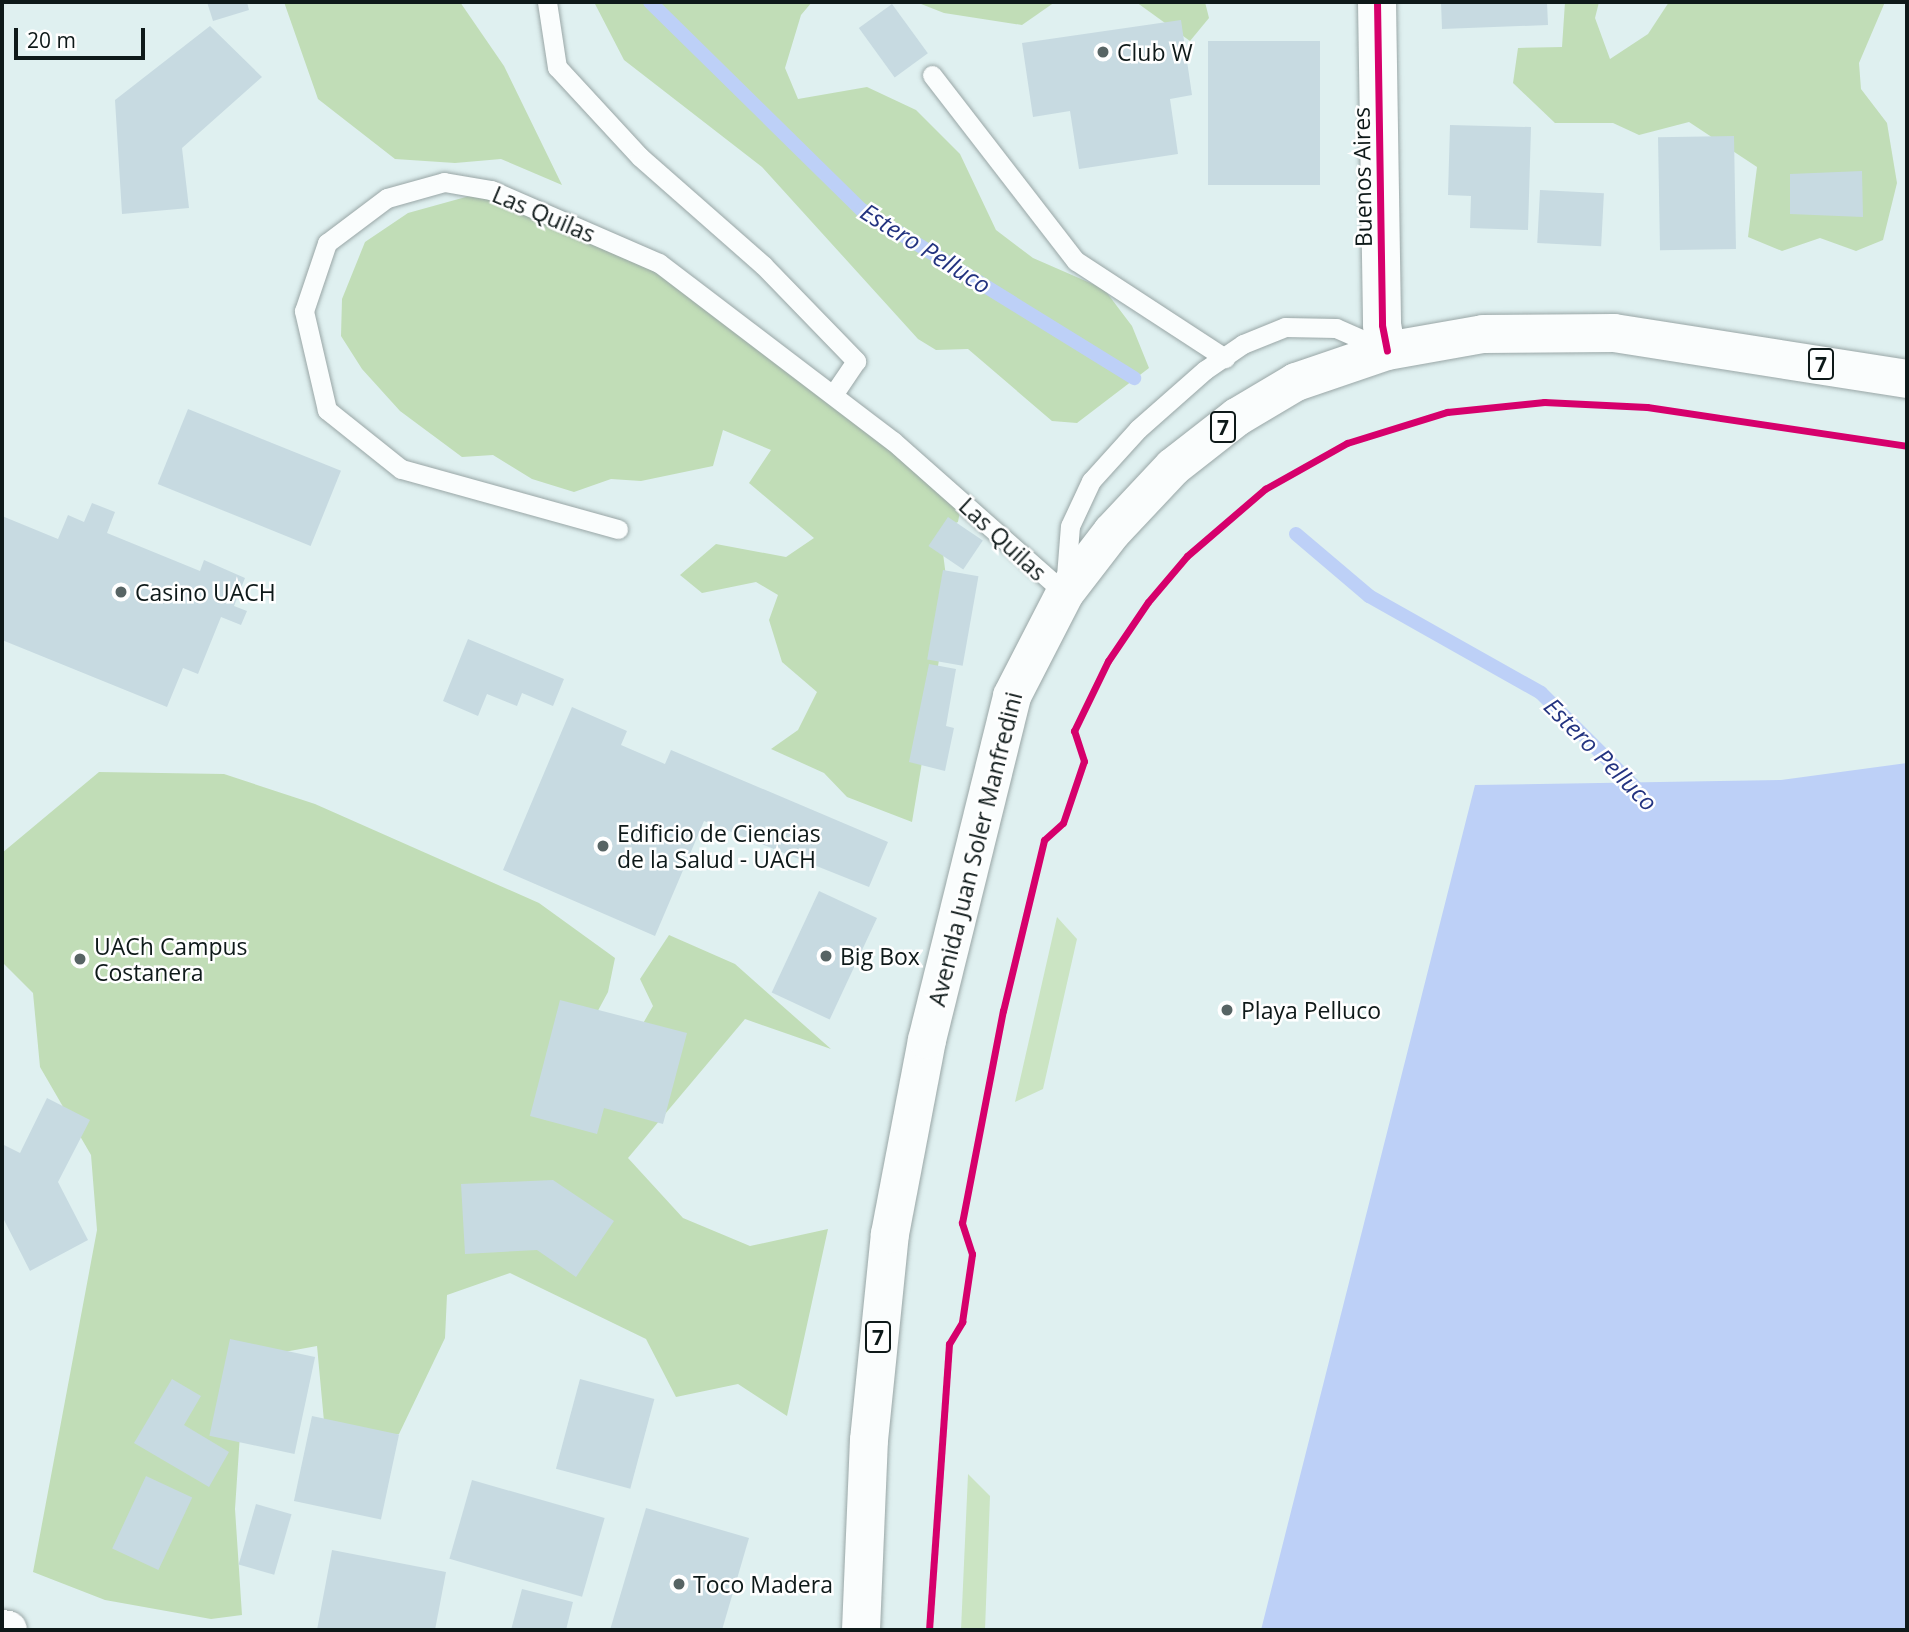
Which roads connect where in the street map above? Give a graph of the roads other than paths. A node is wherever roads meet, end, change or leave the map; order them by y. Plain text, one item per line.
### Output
1 (547, 2) edge
2 (1377, 2) edge
3 (932, 75) dead end
4 (1387, 351) junction
5 (1225, 358) junction
6 (1907, 379) edge
7 (833, 395) junction
8 (618, 529) dead end
9 (1065, 593) junction
10 (2, 1629) edge
11 (8, 1630) edge
12 (861, 1630) edge

1 - 7 lane
2 - 4 main road, Buenos Aires
3 - 5 lane
4 - 5 lane
4 - 6 main road, Avenida Juan Soler Manfredini / 7
4 - 9 main road, Avenida Juan Soler Manfredini / 7
5 - 9 lane
7 - 8 lane, Las Quilas
7 - 9 lane, Las Quilas
9 - 12 main road, Avenida Juan Soler Manfredini / 7
10 - 11 main road

